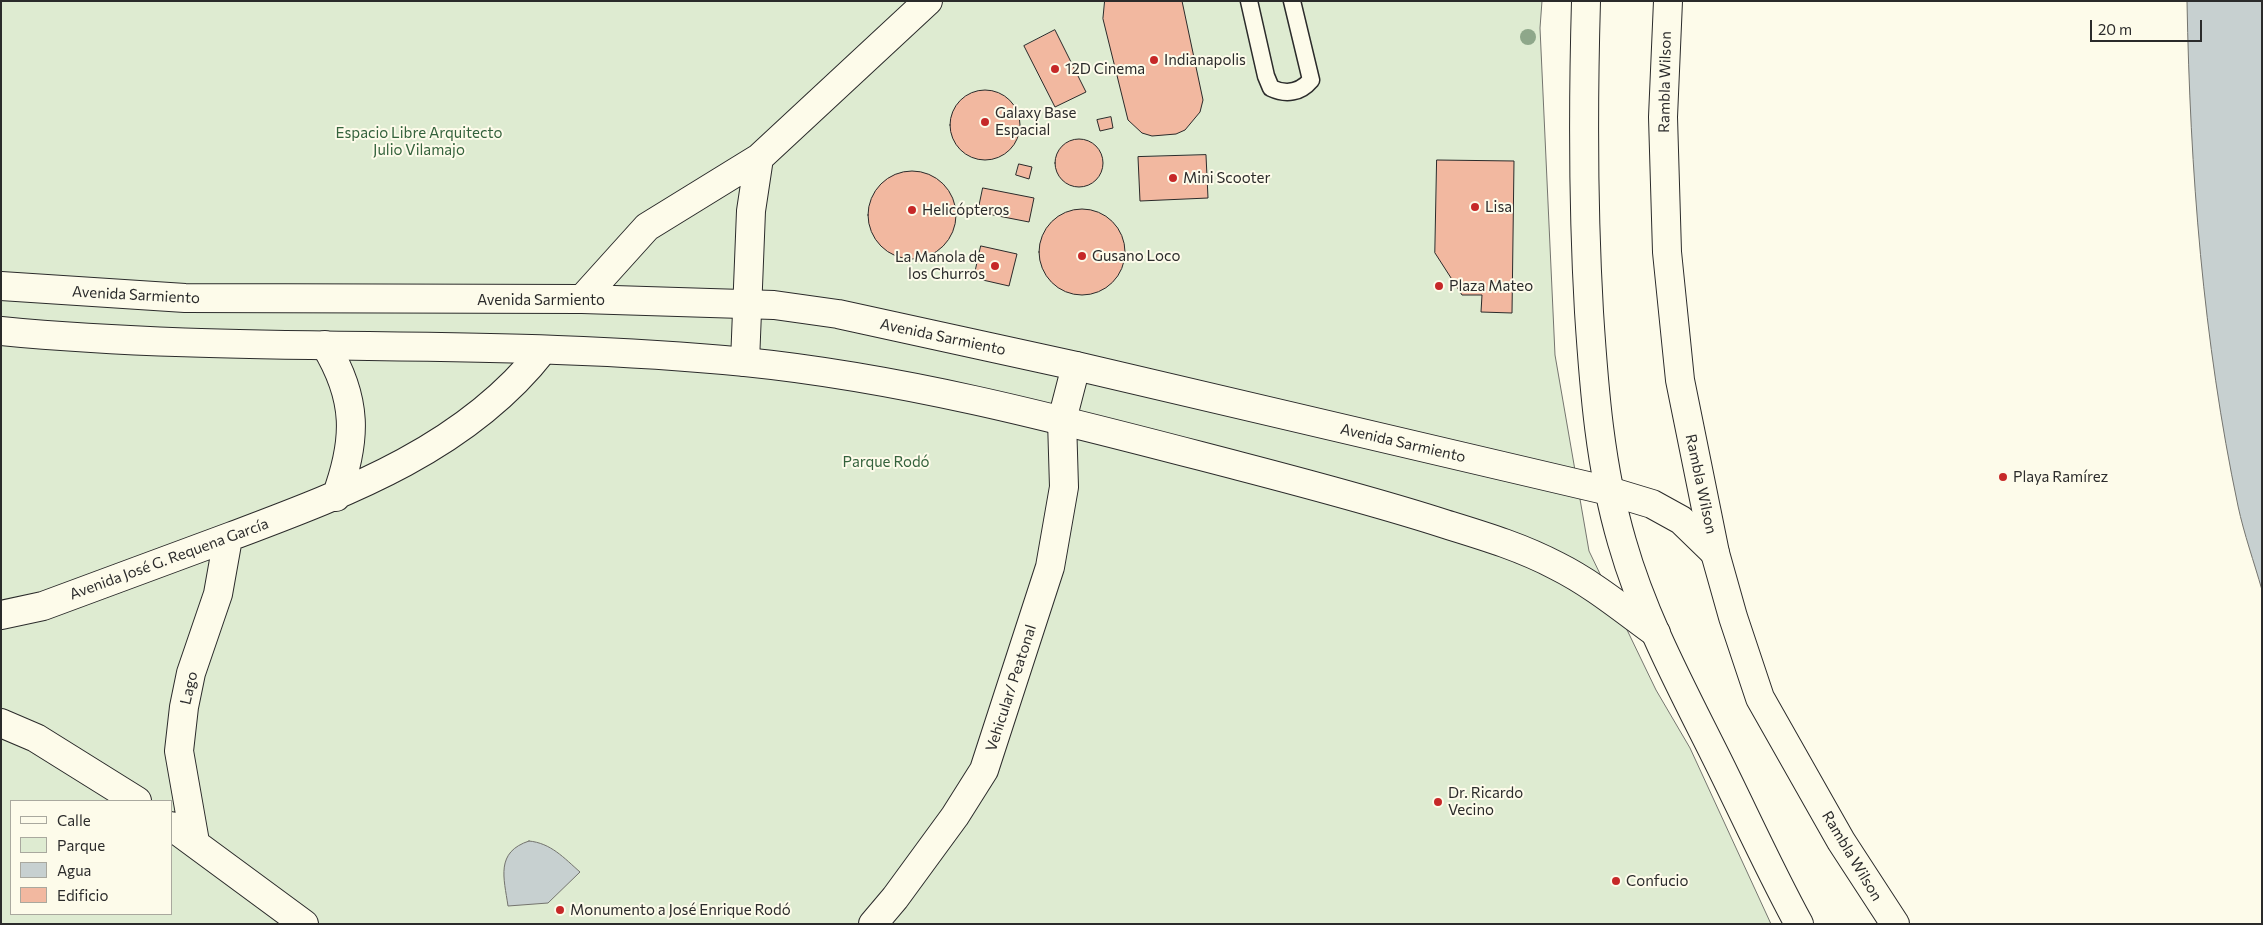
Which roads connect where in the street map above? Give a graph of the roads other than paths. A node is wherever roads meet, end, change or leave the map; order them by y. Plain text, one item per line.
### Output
1 (928, 1) edge
2 (1249, 1) edge
3 (1292, 1) edge
4 (1586, 1) edge
5 (1668, 1) edge
6 (759, 158) junction
7 (1, 286) edge
8 (582, 299) junction
9 (746, 303) junction
10 (1, 330) edge
11 (325, 345) junction
12 (543, 350) junction
13 (745, 362) junction
14 (1076, 366) junction
15 (1062, 420) junction
16 (1609, 491) junction
17 (336, 497) junction
18 (228, 538) junction
19 (1715, 553) junction
20 (1, 615) edge
21 (1656, 633) junction
22 (1, 723) edge
23 (135, 800) edge
24 (172, 827) edge
25 (195, 842) junction
26 (304, 924) edge
27 (873, 924) edge
28 (1799, 924) edge
29 (1895, 924) edge

1 - 6 street
2 - 3 lane
4 - 16 street
5 - 19 street, Rambla Wilson
6 - 8 street
6 - 9 street
7 - 8 street, Avenida Sarmiento
8 - 9 street, Avenida Sarmiento
9 - 13 street
9 - 14 street, Avenida Sarmiento
10 - 11 street
11 - 12 street
11 - 17 street
12 - 13 street
12 - 17 street, Avenida José G. Requena García
13 - 15 street
14 - 15 street
14 - 16 street, Avenida Sarmiento
15 - 21 street
15 - 27 street, Vehicular/ Peatonal
16 - 19 street, Avenida Sarmiento
16 - 21 street
17 - 18 street, Avenida José G. Requena García
18 - 20 street, Avenida José G. Requena García
18 - 25 street, Lago
19 - 29 street, Rambla Wilson
21 - 28 street
22 - 23 street
24 - 25 street
25 - 26 street

